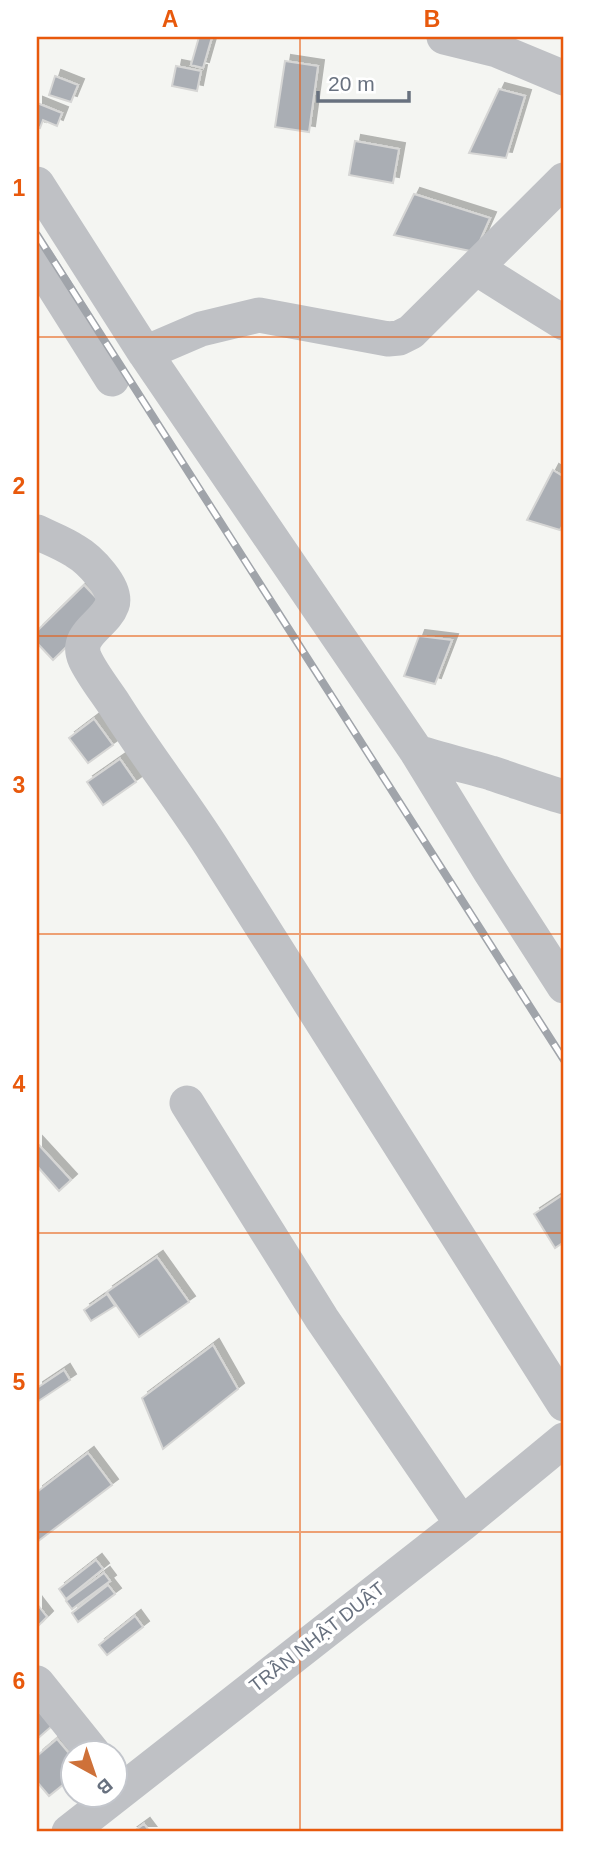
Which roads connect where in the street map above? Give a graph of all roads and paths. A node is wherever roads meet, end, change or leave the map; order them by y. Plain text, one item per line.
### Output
1 (444, 37) edge
2 (501, 43) edge
3 (564, 78) edge
4 (564, 180) edge
5 (37, 184) edge
6 (37, 261) edge
7 (476, 268) junction
8 (564, 323) edge
9 (145, 353) junction
10 (112, 379) dead end
11 (37, 532) edge
12 (417, 751) junction
13 (564, 797) edge
14 (564, 986) edge
15 (187, 1103) dead end
16 (564, 1404) edge
17 (564, 1440) edge
18 (462, 1524) junction
19 (37, 1683) edge
20 (83, 1740) edge
21 (130, 1777) edge
22 (93, 1810) edge
23 (69, 1832) edge

1 - 2 street
2 - 3 street
4 - 7 street
5 - 9 street
6 - 10 street
7 - 8 street
7 - 9 street
9 - 12 street
11 - 16 street
12 - 13 street
12 - 14 street
15 - 18 street
17 - 18 street, TRẦN NHẬT DUẬT
18 - 21 street, TRẦN NHẬT DUẬT
19 - 20 street
22 - 23 street, TRẦN NHẬT DUẬT

